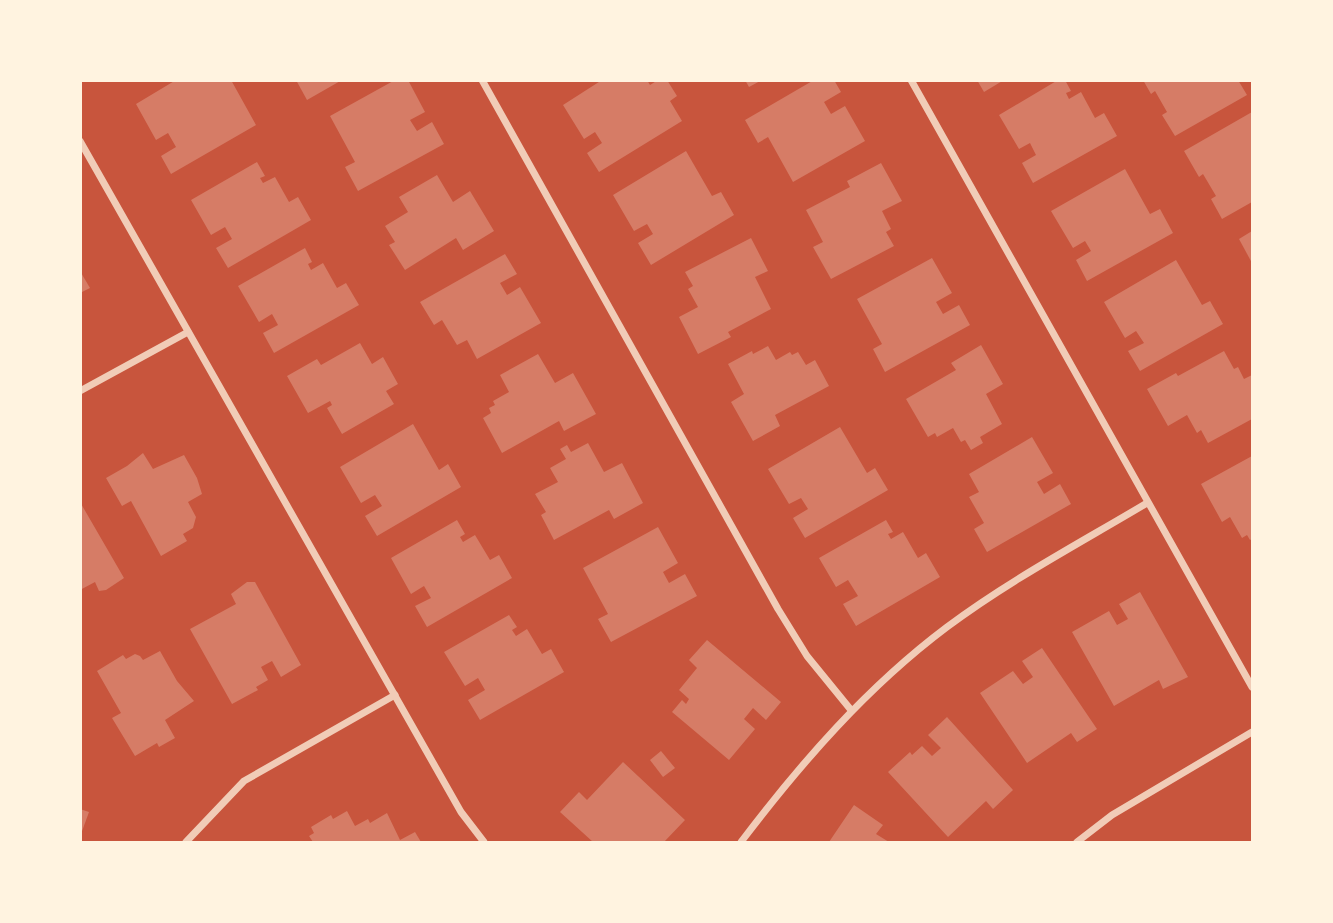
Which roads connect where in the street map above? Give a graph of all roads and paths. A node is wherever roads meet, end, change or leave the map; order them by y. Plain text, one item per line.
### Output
1 (482, 80) edge
2 (911, 80) edge
3 (80, 141) edge
4 (188, 332) junction
5 (80, 391) edge
6 (1147, 503) junction
7 (1252, 687) edge
8 (395, 695) junction
9 (851, 710) junction
10 (1252, 732) edge
11 (186, 842) edge
12 (484, 842) edge
13 (741, 842) edge
14 (1077, 842) edge

1 - 9 street
2 - 6 street
3 - 4 street
4 - 5 street
4 - 8 street
6 - 7 street
6 - 9 street
8 - 11 street
8 - 12 street
9 - 13 street
10 - 14 street

